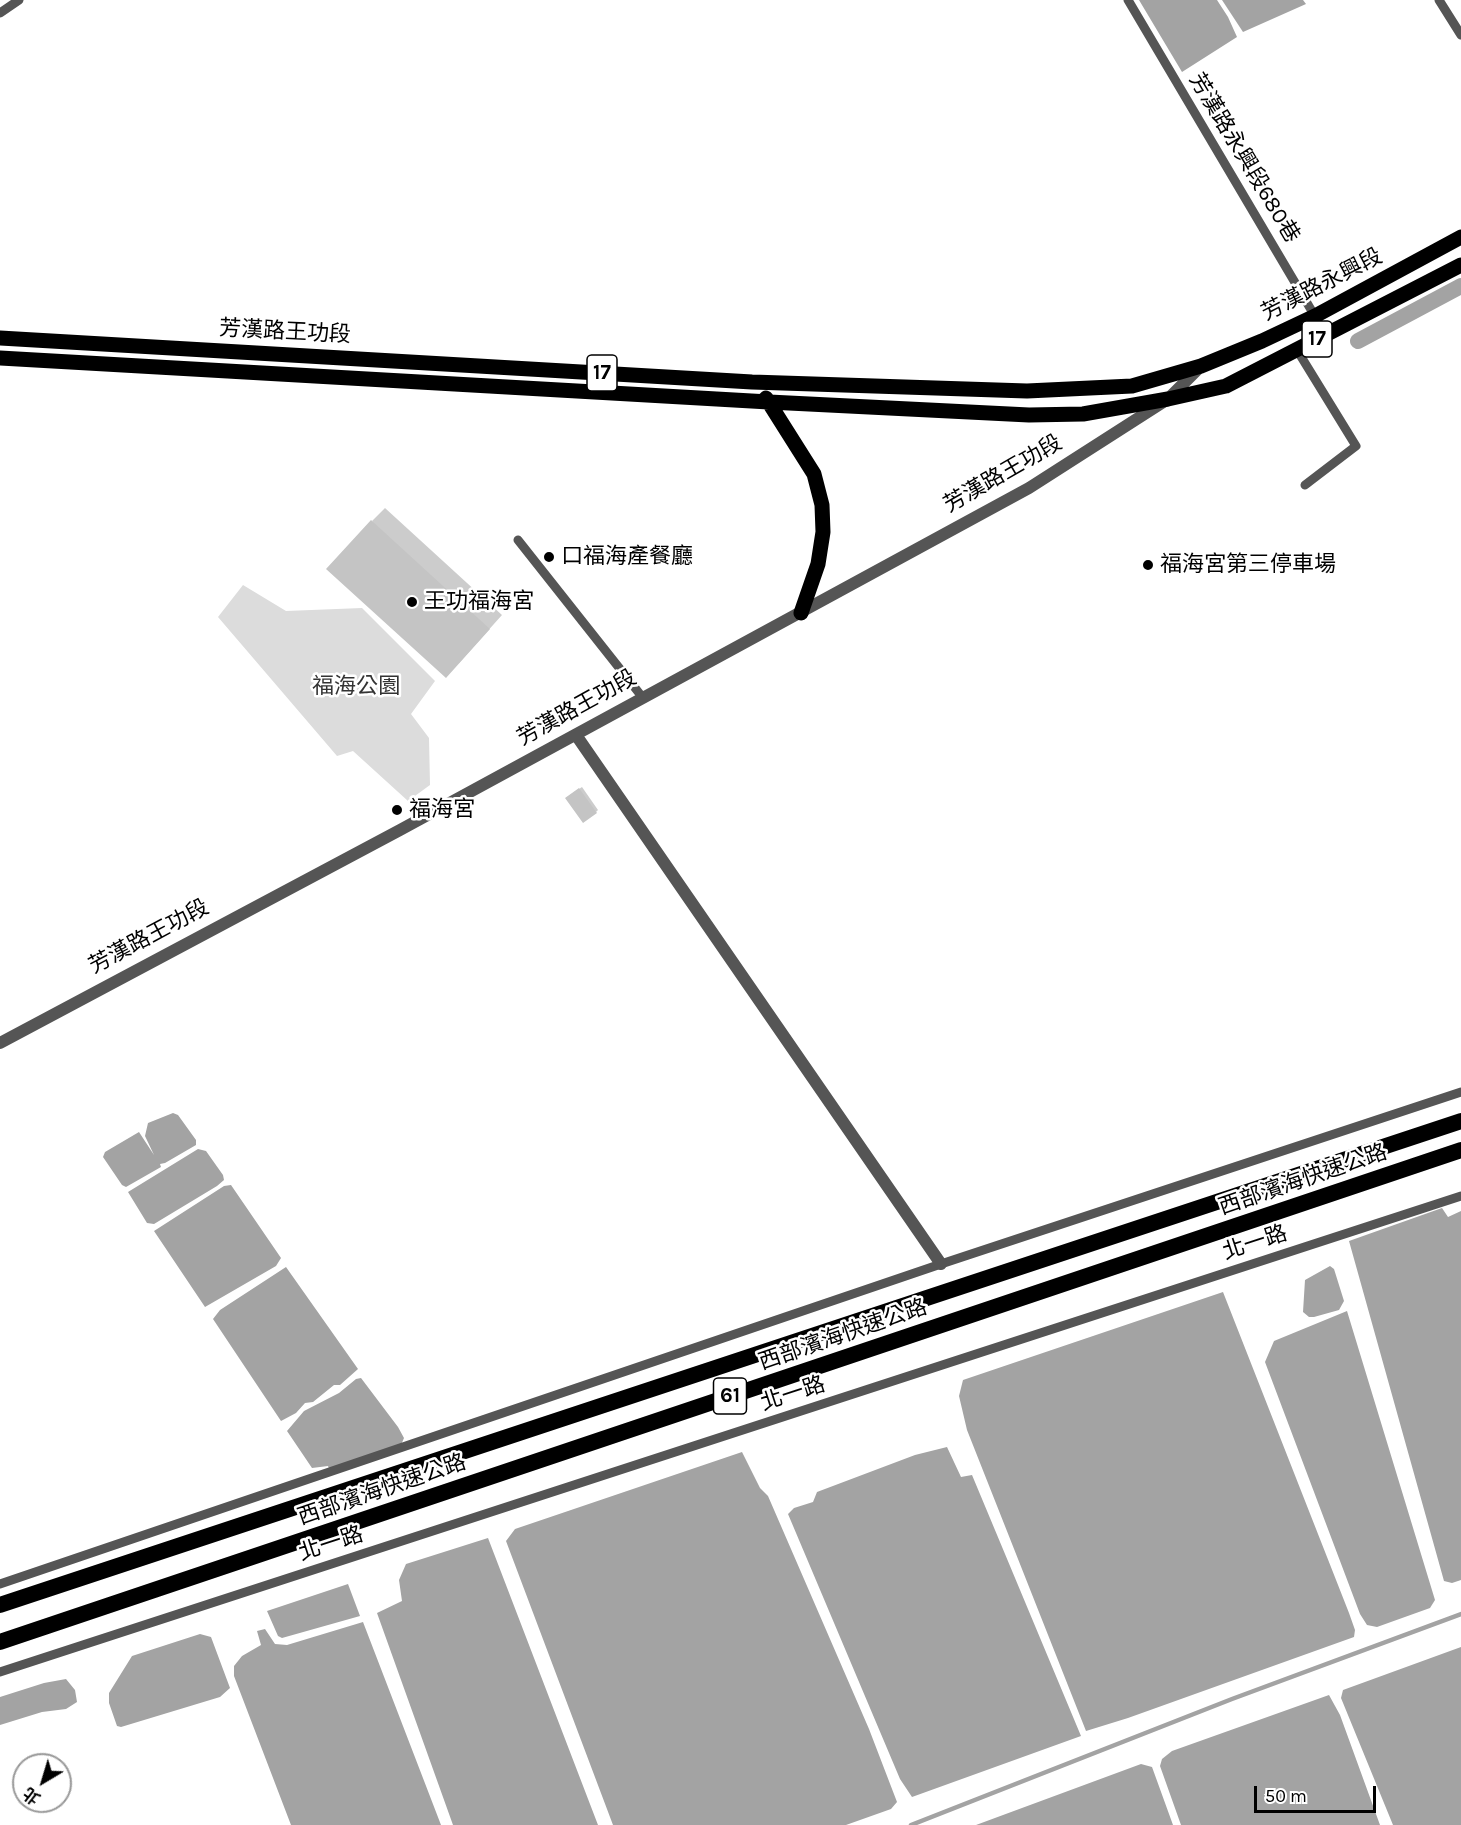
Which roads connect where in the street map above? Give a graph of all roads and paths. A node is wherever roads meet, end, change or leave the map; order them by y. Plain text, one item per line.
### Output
1 (19, 0) edge
2 (1128, 0) edge
3 (1439, 0) edge
4 (0, 13) edge
5 (1461, 35) edge
6 (1461, 237) edge
7 (1461, 265) edge
8 (1315, 316) junction
9 (1326, 335) junction
10 (0, 338) edge
11 (1297, 350) junction
12 (0, 358) edge
13 (1201, 366) junction
14 (752, 382) junction
15 (1168, 399) junction
16 (770, 402) junction
17 (1305, 485) dead end
18 (518, 540) dead end
19 (801, 613) junction
20 (643, 698) junction
21 (576, 735) junction
22 (0, 1042) edge
23 (1461, 1092) edge
24 (1461, 1121) edge
25 (1461, 1150) edge
26 (1461, 1196) edge
27 (940, 1264) junction
28 (0, 1584) edge
29 (0, 1605) edge
30 (0, 1642) edge
31 (0, 1672) edge

1 - 4 lane
2 - 8 lane, 芳漢路永興段680巷
3 - 5 lane
6 - 8 main road, 芳漢路永興段 / 17
7 - 9 main road, 芳漢路永興段 / 17
8 - 9 lane, 芳漢路永興段680巷
8 - 13 main road, 芳漢路永興段 / 17
9 - 11 main road, 芳漢路永興段 / 17
10 - 14 main road, 芳漢路王功段 / 17
11 - 15 main road, 芳漢路永興段 / 17
11 - 17 lane
12 - 16 main road, 芳漢路王功段 / 17
13 - 14 main road, 芳漢路王功段 / 17
13 - 15 street, 芳漢路王功段
14 - 16 main road
15 - 16 main road, 芳漢路王功段 / 17
15 - 19 street, 芳漢路王功段
16 - 19 main road
18 - 20 lane
19 - 20 street, 芳漢路王功段
20 - 21 street, 芳漢路王功段
21 - 22 street, 芳漢路王功段
21 - 27 street
23 - 27 lane
24 - 29 highway, 西部濱海快速公路 / 61
25 - 30 highway, 西部濱海快速公路 / 61
26 - 31 lane, 北一路
27 - 28 lane

